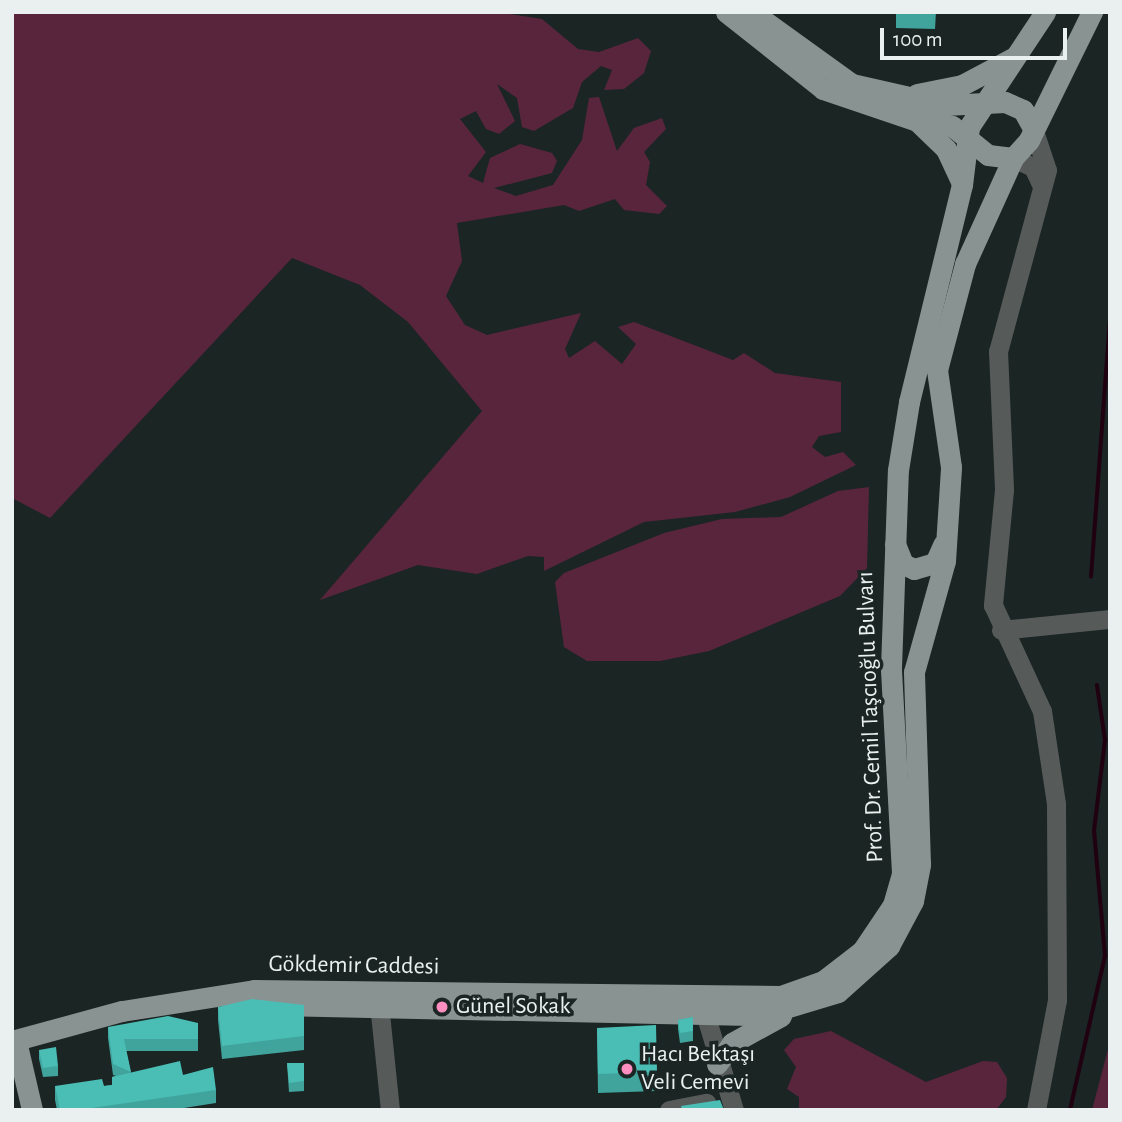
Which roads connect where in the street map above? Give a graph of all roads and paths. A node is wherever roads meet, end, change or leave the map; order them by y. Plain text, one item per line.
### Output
1 (726, 12) edge
2 (752, 12) edge
3 (1093, 12) edge
4 (1044, 14) edge
5 (1018, 55) junction
6 (896, 104) junction
7 (985, 106) junction
8 (1033, 128) junction
9 (968, 138) junction
10 (1013, 158) junction
11 (962, 185) junction
12 (1042, 186) junction
13 (950, 505) junction
14 (893, 538) junction
15 (1110, 619) edge
16 (1001, 631) junction
17 (379, 1001) junction
18 (703, 1006) junction
19 (792, 1010) junction
20 (14, 1041) edge
21 (717, 1064) junction
22 (732, 1104) edge
23 (32, 1110) edge
24 (390, 1110) edge
25 (669, 1110) edge
26 (1036, 1110) edge

1 - 6 main road
2 - 6 main road
3 - 8 main road
4 - 5 main road
5 - 6 main road
5 - 7 main road
6 - 7 main road
6 - 9 main road
6 - 11 main road
7 - 8 main road
7 - 9 main road
8 - 10 main road
8 - 12 street
9 - 10 main road
9 - 11 main road, Prof. Dr. Cemil Taşcıoğlu Bulvarı
10 - 12 street
10 - 13 main road, Prof. Dr. Cemil Taşcıoğlu Bulvarı
11 - 14 main road, Prof. Dr. Cemil Taşcıoğlu Bulvarı
12 - 16 street
13 - 14 main road
13 - 19 main road, Prof. Dr. Cemil Taşcıoğlu Bulvarı
14 - 18 main road, Prof. Dr. Cemil Taşcıoğlu Bulvarı
15 - 16 street
16 - 26 street
17 - 18 main road, Gökdemir Caddesi
17 - 20 main road, Gökdemir Caddesi
17 - 24 street
18 - 19 main road, Prof. Dr. Cemil Taşcıoğlu Bulvarı
18 - 21 street
19 - 21 main road
20 - 23 main road
21 - 22 street
22 - 25 street

